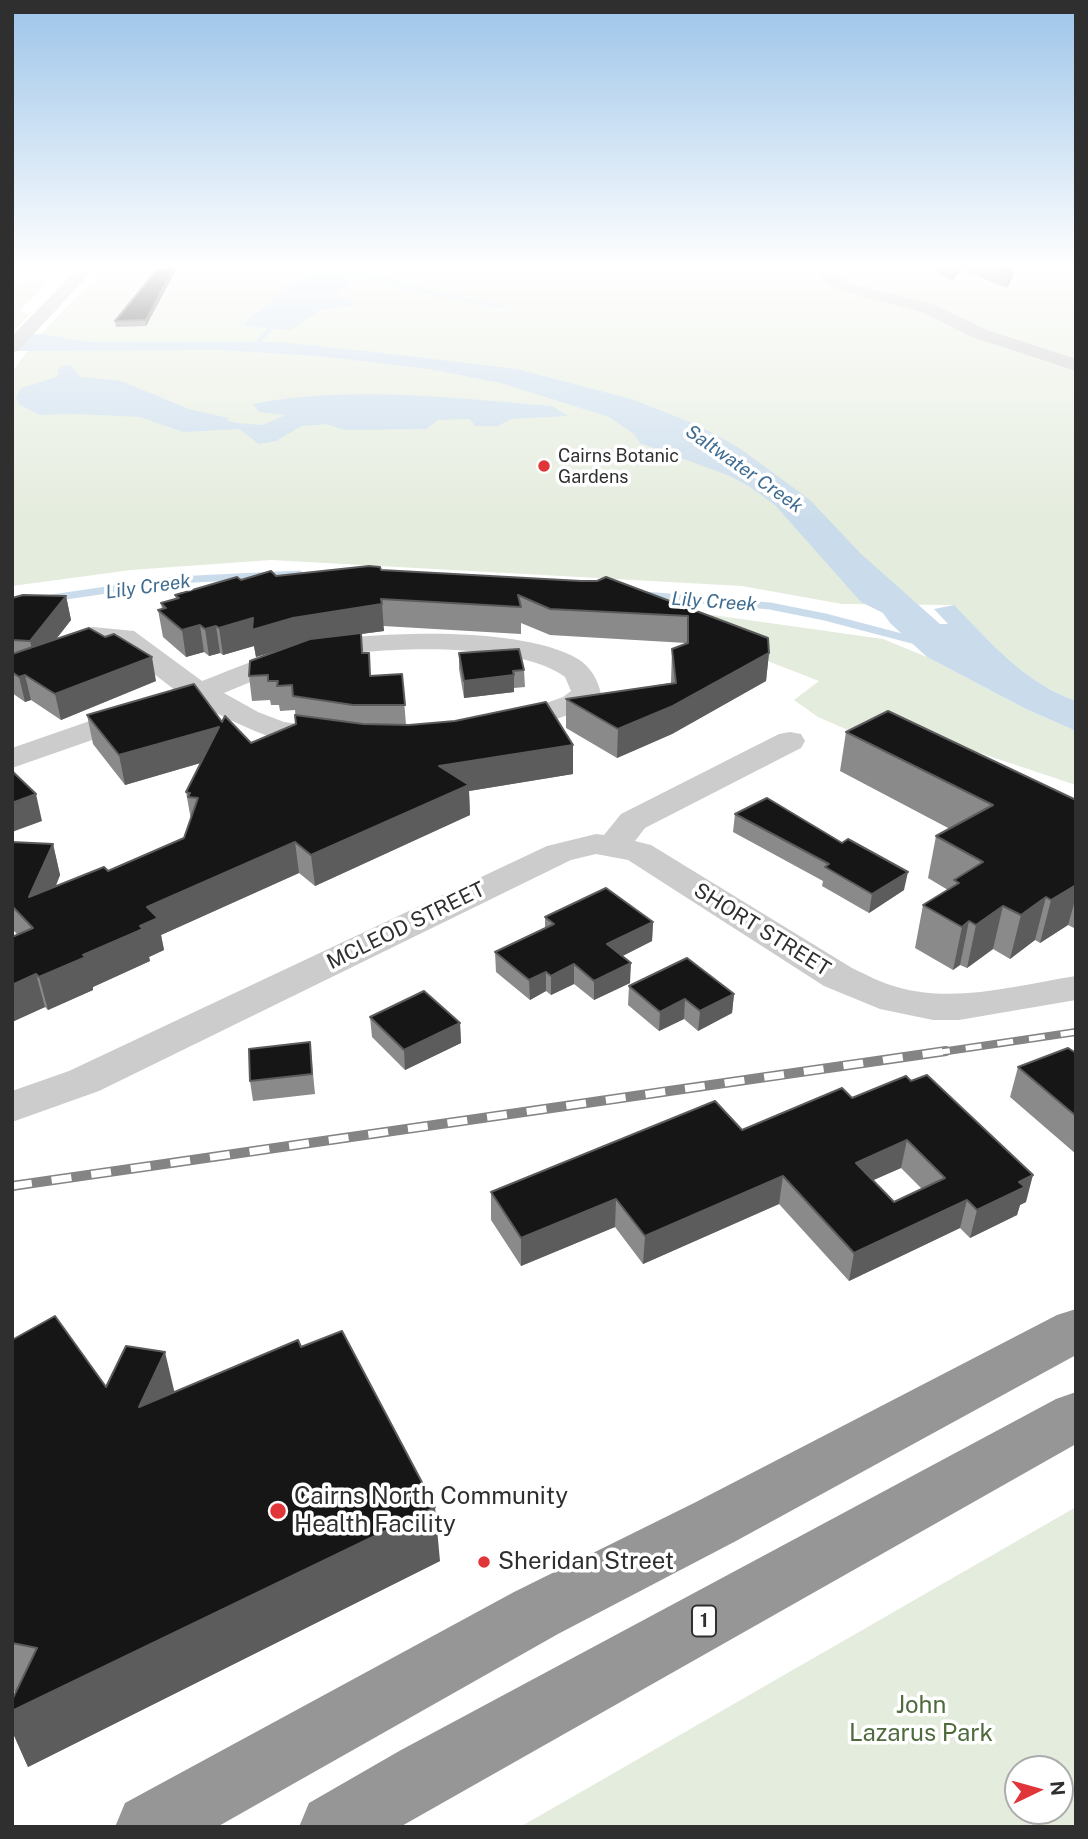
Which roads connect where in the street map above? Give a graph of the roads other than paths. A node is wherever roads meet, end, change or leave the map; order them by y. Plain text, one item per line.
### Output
1 (1024, 351) edge
2 (1031, 351) edge
3 (1076, 365) edge
4 (1076, 377) edge
5 (93, 635) edge
6 (199, 693) junction
7 (478, 734) edge
8 (356, 739) edge
9 (790, 741) dead end
10 (12, 759) edge
11 (614, 845) junction
12 (1076, 988) edge
13 (12, 1107) edge
14 (1076, 1331) edge
15 (1076, 1416) edge
16 (147, 1824) edge
17 (333, 1827) edge

1 - 4 street
2 - 3 street
5 - 6 street
6 - 7 street
6 - 8 street
6 - 10 street
9 - 11 street
11 - 12 street, SHORT STREET
11 - 13 street, MCLEOD STREET
14 - 16 highway
15 - 17 highway, 1

